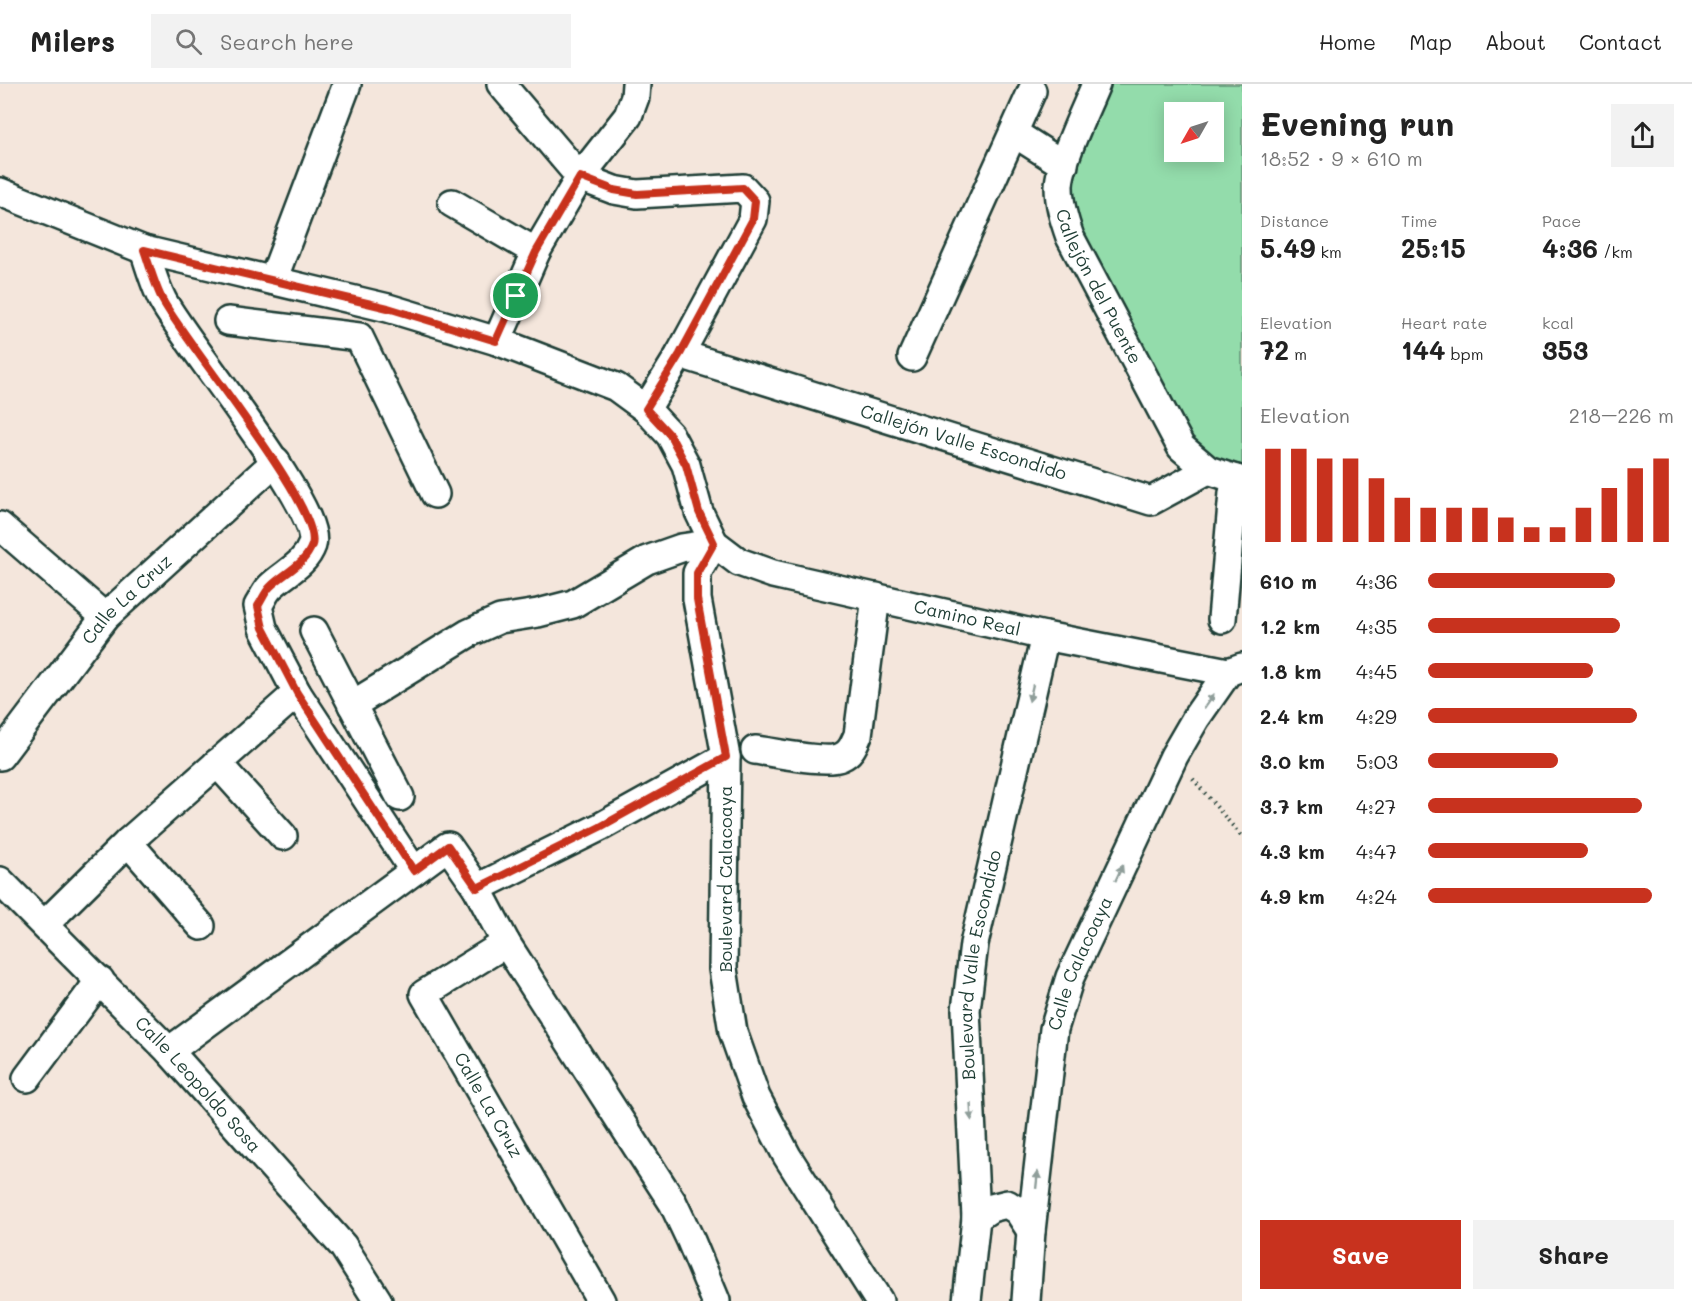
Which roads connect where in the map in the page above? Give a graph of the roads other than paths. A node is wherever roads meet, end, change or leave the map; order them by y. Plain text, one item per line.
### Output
1 (346, 84) edge
2 (501, 84) edge
3 (636, 84) edge
4 (1096, 84) edge
5 (1032, 92) dead end
6 (1014, 133) junction
7 (1064, 165) junction
8 (580, 177) junction
9 (3, 200) edge
10 (452, 203) dead end
11 (144, 250) junction
12 (536, 252) junction
13 (273, 280) junction
14 (388, 308) junction
15 (228, 321) dead end
16 (358, 337) junction
17 (496, 341) junction
18 (680, 354) junction
19 (912, 357) dead end
20 (646, 409) junction
21 (276, 461) junction
22 (1208, 470) junction
23 (1239, 480) edge
24 (435, 494) dead end
25 (0, 526) edge
26 (714, 543) junction
27 (876, 597) junction
28 (105, 617) junction
29 (1222, 618) dead end
30 (314, 631) dead end
31 (1045, 636) junction
32 (1235, 670) edge
33 (297, 693) junction
34 (352, 705) junction
35 (755, 750) dead end
36 (0, 756) edge
37 (726, 757) junction
38 (217, 763) junction
39 (400, 797) dead end
40 (283, 836) dead end
41 (128, 842) junction
42 (414, 871) junction
43 (0, 881) edge
44 (477, 888) junction
45 (45, 924) junction
46 (201, 926) dead end
47 (506, 943) junction
48 (100, 980) junction
49 (169, 1051) junction
50 (27, 1078) dead end
51 (976, 1218) junction
52 (1031, 1231) junction
53 (378, 1301) edge
54 (601, 1301) edge
55 (716, 1301) edge
56 (879, 1301) edge
57 (967, 1301) edge
58 (1026, 1301) edge

1 - 13 street
2 - 8 street
3 - 8 street
4 - 7 street, Callejón del Puente
5 - 6 street
6 - 7 street
6 - 19 street
7 - 22 street, Callejón del Puente
8 - 12 street
8 - 18 street
9 - 11 street
10 - 12 street
11 - 13 street
11 - 21 street
12 - 17 street
13 - 14 street
14 - 16 street
14 - 17 street
15 - 16 street
16 - 24 street
17 - 20 street
18 - 20 street
18 - 22 street, Callejón Valle Escondido
20 - 26 street
21 - 28 street, Calle La Cruz
21 - 33 street
22 - 23 street
23 - 29 street
25 - 28 street
26 - 27 street, Camino Real
26 - 34 street
26 - 37 street, Boulevard Calacoaya
27 - 31 street, Camino Real
27 - 35 street
28 - 36 street, Calle La Cruz
30 - 34 street
31 - 32 street, Camino Real
31 -> 51 street, Boulevard Valle Escondido
52 -> 32 street, Calle Calacoaya
33 - 38 street
33 - 42 street
34 - 39 street
37 - 44 street
37 - 56 street, Boulevard Calacoaya
38 - 40 street
38 - 41 street
41 - 45 street
41 - 46 street
42 - 44 street
42 - 49 street
43 - 45 street, Calle Leopoldo Sosa
44 - 47 street
45 - 48 street, Calle Leopoldo Sosa
47 - 54 street, Calle La Cruz
47 - 55 street
48 - 49 street, Calle Leopoldo Sosa
48 - 50 street
49 - 53 street, Calle Leopoldo Sosa
51 - 52 street
51 - 57 street, Boulevard Valle Escondido
52 - 58 street, Calle Calacoaya

